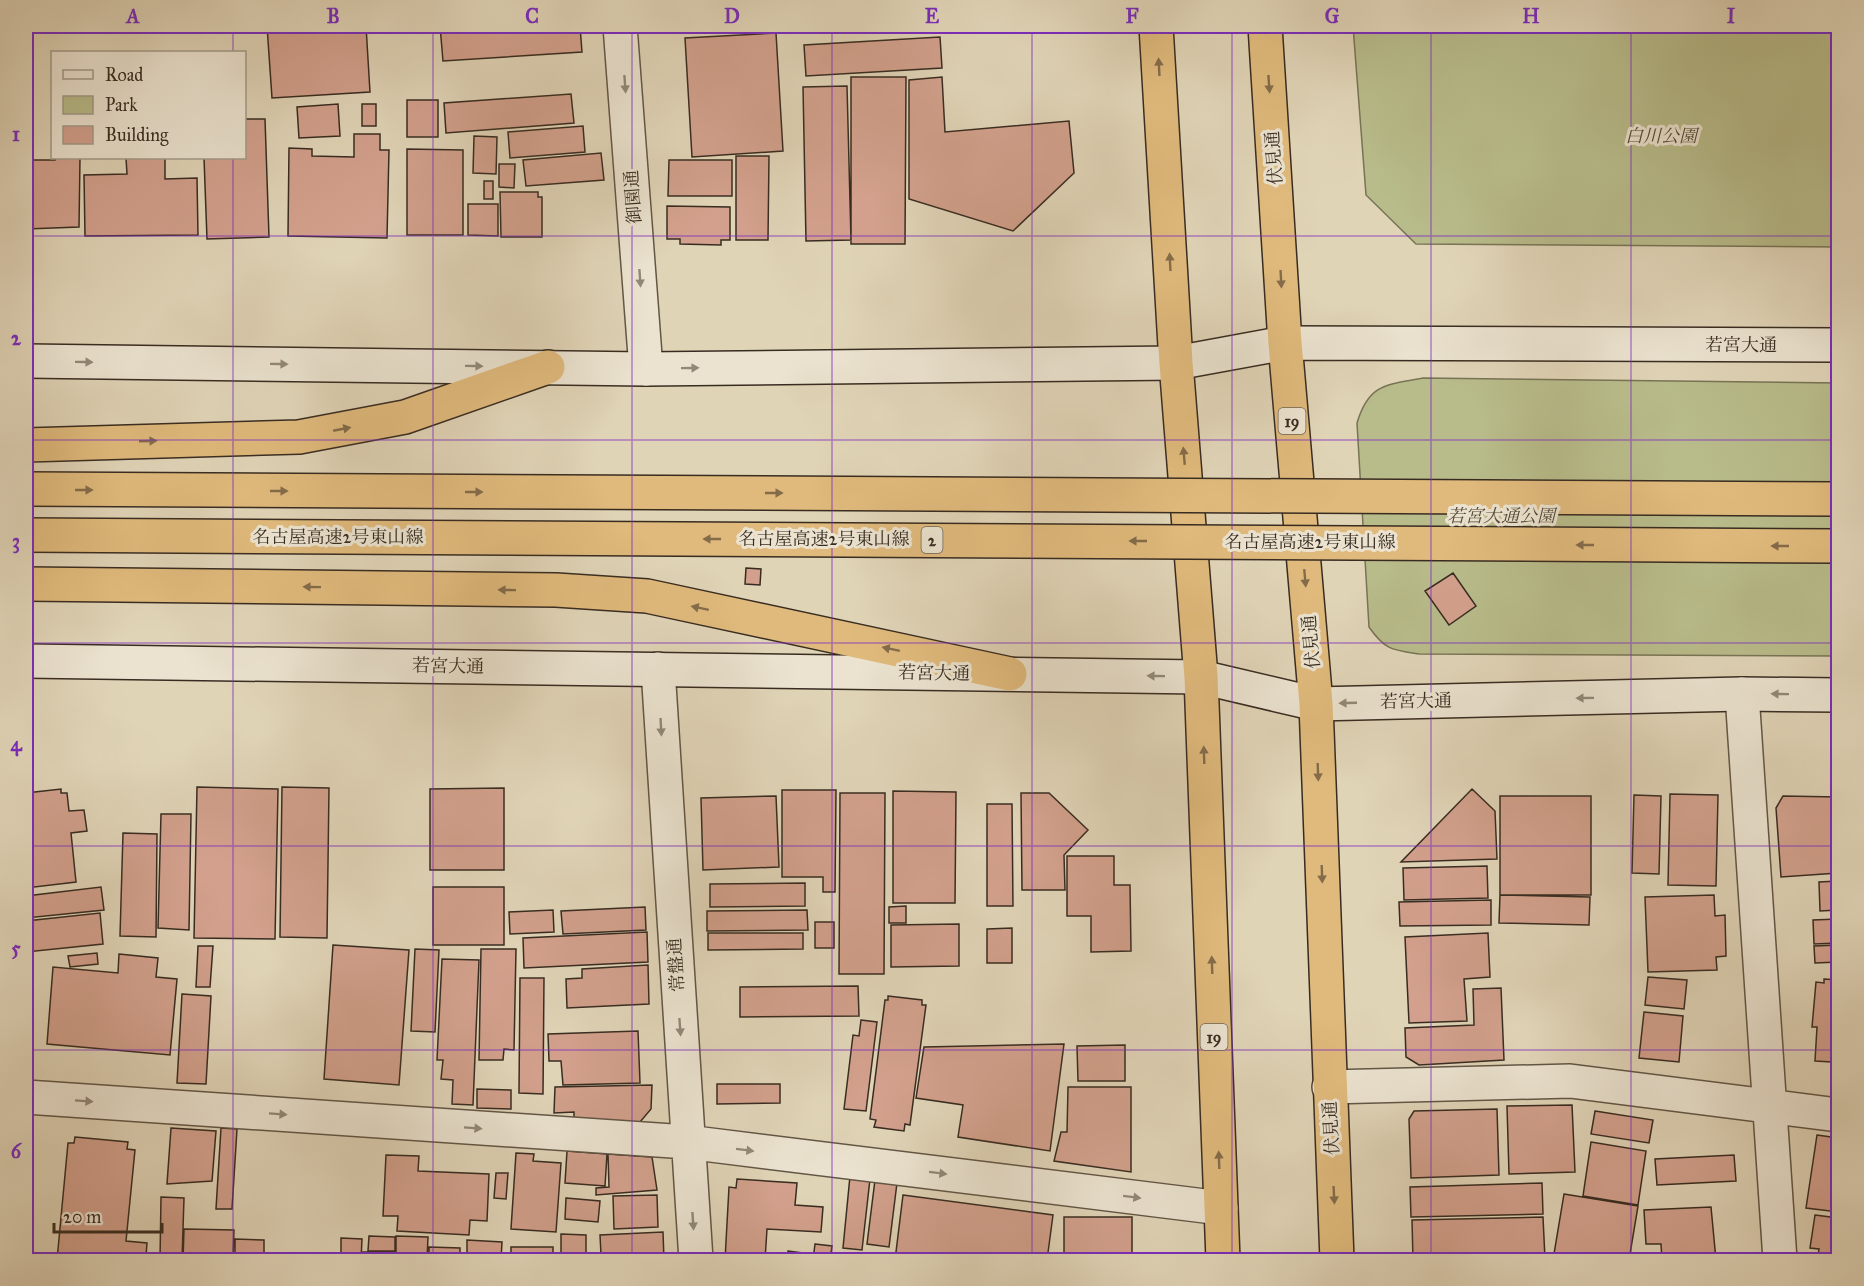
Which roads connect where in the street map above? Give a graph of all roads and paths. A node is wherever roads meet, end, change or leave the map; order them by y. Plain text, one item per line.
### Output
1 (620, 26) edge
2 (1156, 26) edge
3 (1265, 26) edge
4 (1285, 343) junction
5 (1839, 345) edge
6 (26, 361) edge
7 (1176, 363) junction
8 (548, 367) junction
9 (646, 369) junction
10 (26, 445) edge
11 (26, 489) edge
12 (1839, 499) edge
13 (26, 536) edge
14 (1839, 546) edge
15 (26, 584) edge
16 (26, 661) edge
17 (658, 669) junction
18 (1010, 674) junction
19 (1201, 677) junction
20 (1742, 694) junction
21 (1839, 695) edge
22 (1316, 704) junction
23 (1329, 1087) junction
24 (26, 1097) edge
25 (1770, 1106) junction
26 (1839, 1115) edge
27 (687, 1142) junction
28 (1221, 1208) junction
29 (696, 1260) edge
30 (1222, 1260) edge
31 (1337, 1260) edge
32 (1780, 1260) edge

1 -> 9 street, 御園通
7 -> 2 highway, 19
3 -> 4 highway, 伏見通 / 19
4 - 5 street, 若宮大通
4 - 7 street, 若宮大通
4 -> 22 highway, 伏見通 / 19
6 -> 8 street, 若宮大通
9 -> 7 street, 若宮大通
19 -> 7 highway, 19
8 - 9 street, 若宮大通
10 -> 8 highway
11 -> 12 highway, bridge
14 -> 13 highway, 名古屋高速2号東山線 / 2, bridge
18 -> 15 highway
16 - 17 street, 若宮大通
17 - 18 street, 若宮大通
17 -> 27 street, 常盤通
19 -> 18 street, 若宮大通
19 - 22 street, 若宮大通
28 -> 19 highway, 19
21 -> 20 street, 若宮大通
20 -> 22 street, 若宮大通
20 - 25 street
22 -> 23 highway, 伏見通 / 19
23 - 25 street
23 -> 31 highway, 伏見通 / 19
24 -> 27 street
25 - 26 street
25 - 32 street
27 -> 28 street
27 -> 29 street, 常盤通
28 - 30 highway, 19

